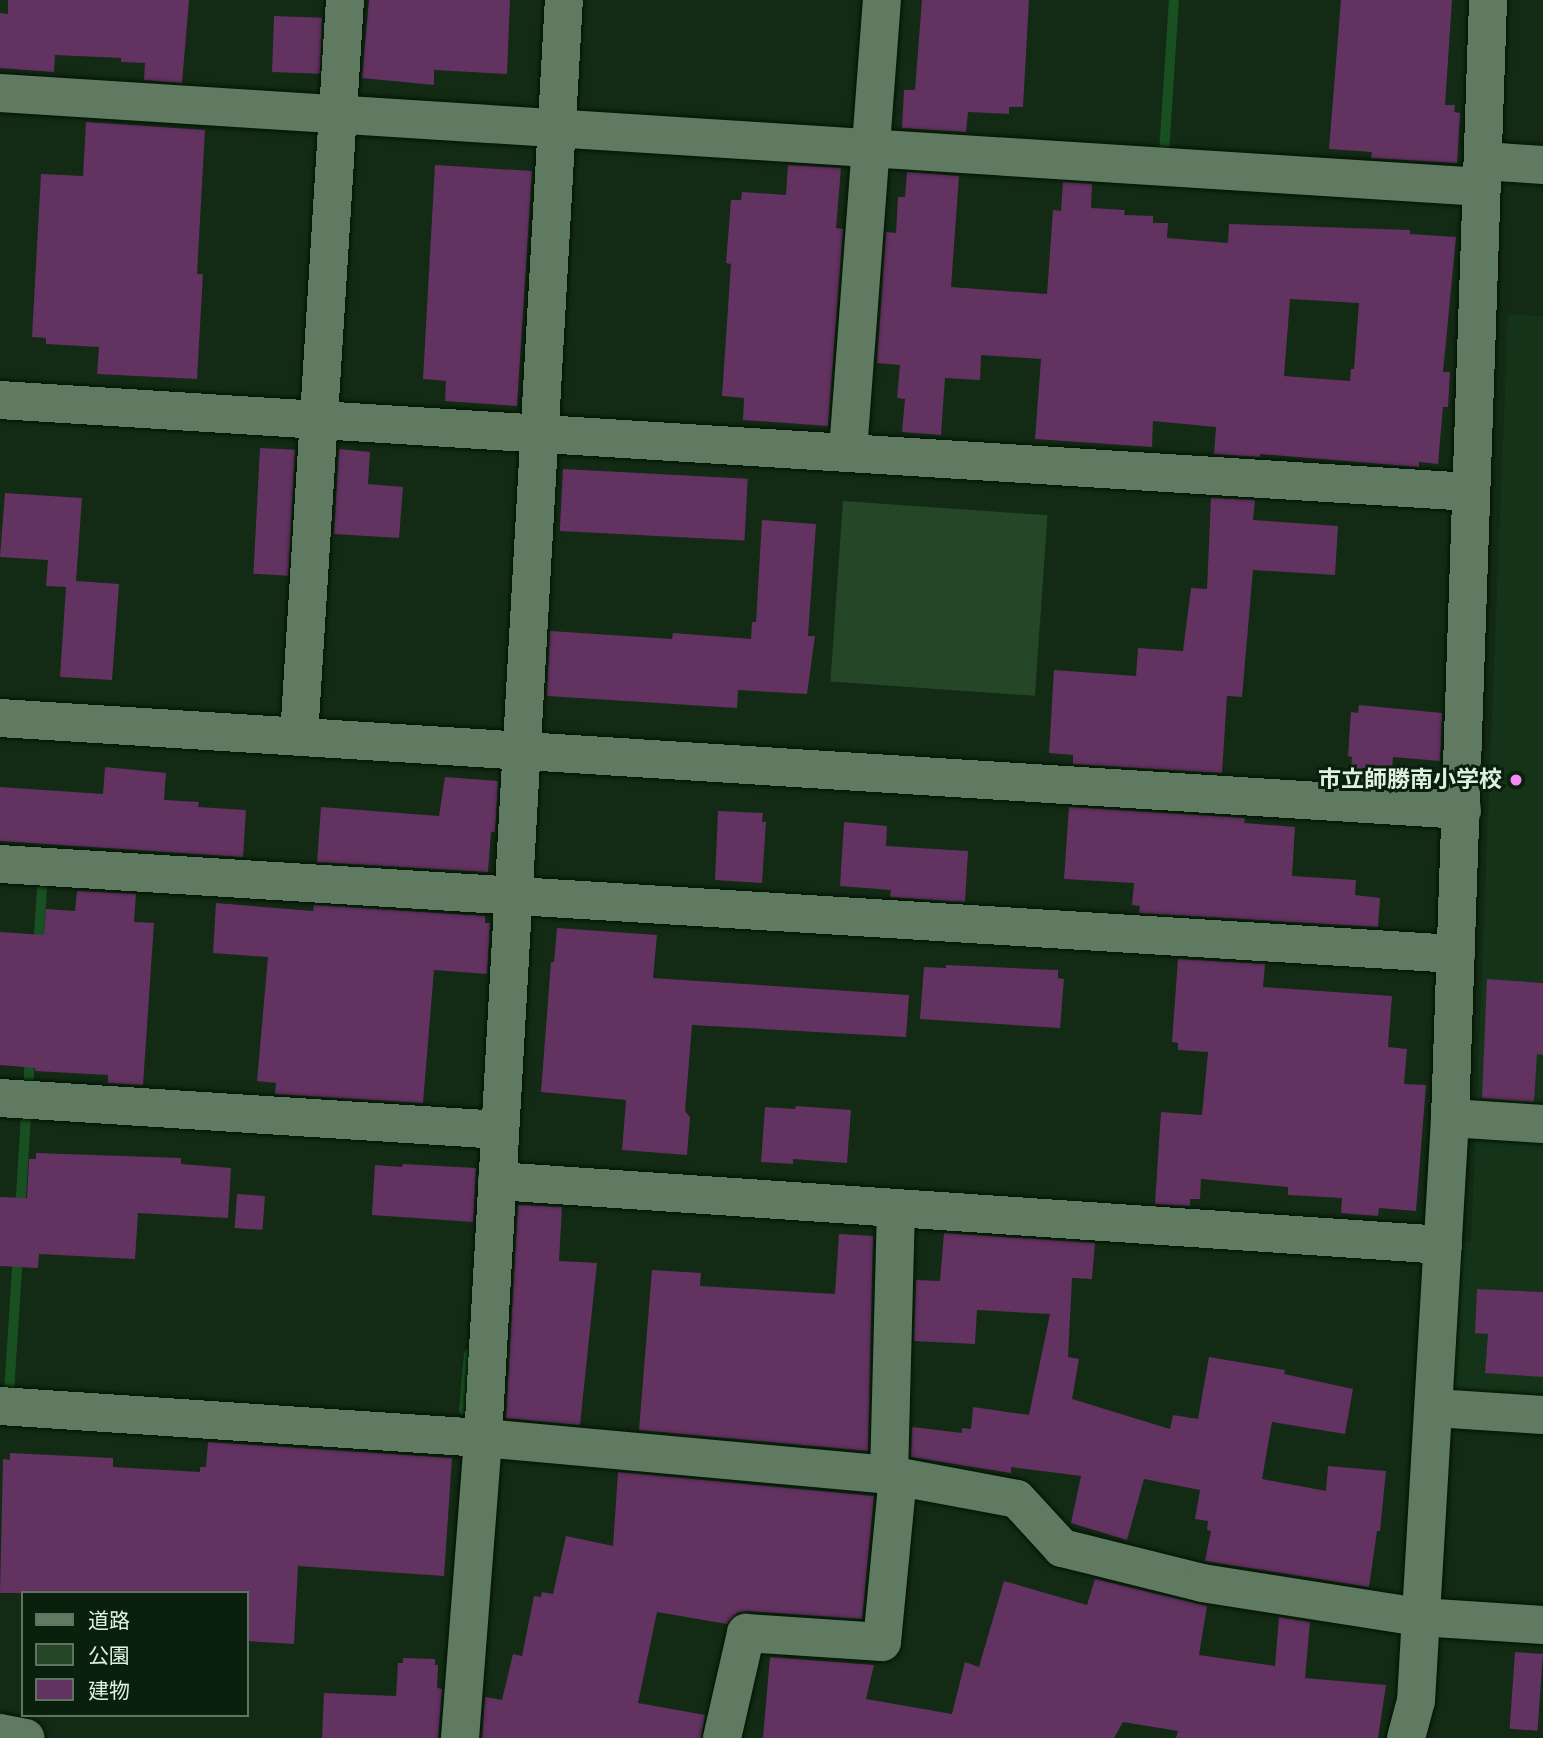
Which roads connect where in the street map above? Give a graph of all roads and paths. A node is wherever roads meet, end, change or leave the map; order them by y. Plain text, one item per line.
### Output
1 (345, 0) edge
2 (564, 0) edge
3 (882, 0) edge
4 (1488, 0) edge
5 (0, 93) edge
6 (337, 114) junction
7 (557, 128) junction
8 (873, 148) junction
9 (1543, 165) edge
10 (1483, 174) junction
11 (0, 400) edge
12 (317, 419) junction
13 (540, 433) junction
14 (848, 451) junction
15 (1471, 492) junction
16 (0, 718) edge
17 (299, 737) junction
18 (522, 751) junction
19 (1462, 810) junction
20 (0, 864) edge
21 (514, 896) junction
22 (1456, 954) junction
23 (0, 1098) edge
24 (1450, 1118) junction
25 (1543, 1124) edge
26 (500, 1130) junction
27 (497, 1181) junction
28 (896, 1208) junction
29 (1443, 1245) junction
30 (0, 1406) edge
31 (1434, 1408) junction
32 (1543, 1415) edge
33 (483, 1438) junction
34 (894, 1476) junction
35 (1420, 1617) junction
36 (1543, 1625) edge
37 (0, 1733) edge
38 (26, 1738) edge
39 (460, 1738) edge
40 (722, 1738) edge
41 (1406, 1738) edge

1 - 6 street
2 - 7 street
3 - 8 street
4 - 10 street
5 - 6 street
6 - 7 street
6 - 12 street
7 - 8 street
7 - 13 street
8 - 10 street
8 - 14 street
9 - 10 street
10 - 15 street
11 - 12 street
12 - 13 street
12 - 17 street
13 - 14 street
13 - 18 street
14 - 15 street
15 - 19 street
16 - 17 street
17 - 18 street
18 - 19 street
18 - 21 street
19 - 22 street
20 - 21 street
21 - 22 street
21 - 26 street
22 - 24 street
23 - 26 street
24 - 25 street
24 - 29 street
26 - 27 street
27 - 28 street
27 - 33 street
28 - 29 street
28 - 34 street
29 - 31 street
30 - 33 street
31 - 32 street
31 - 35 street
33 - 34 street
33 - 39 street
34 - 35 street
34 - 40 street
35 - 36 street
35 - 41 street
37 - 38 street

